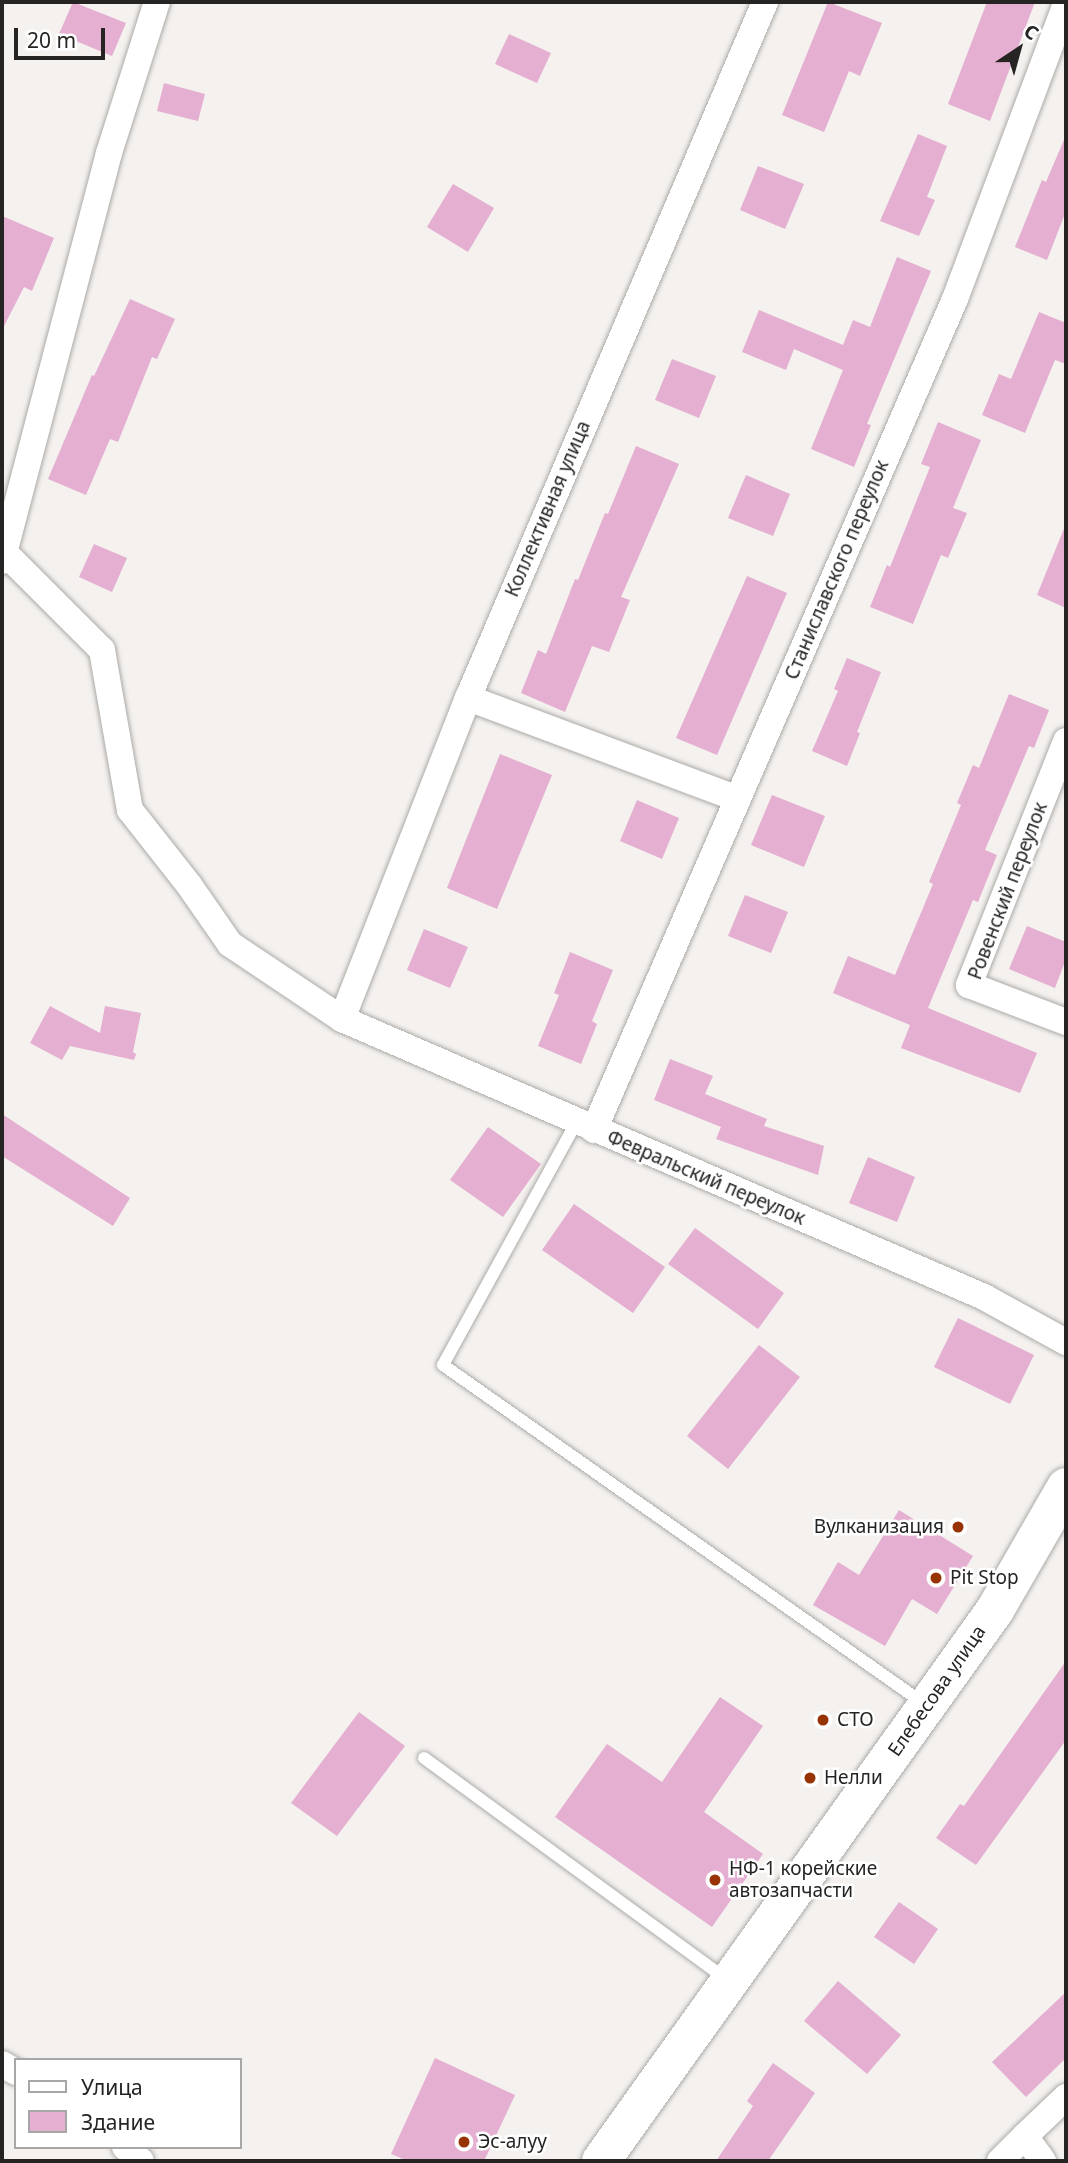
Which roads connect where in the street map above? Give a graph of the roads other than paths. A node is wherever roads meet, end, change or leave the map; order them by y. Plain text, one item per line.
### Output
1 (157, 2) edge
2 (765, 2) edge
3 (1066, 4) edge
4 (4, 557) edge
5 (468, 698) junction
6 (1066, 741) edge
7 (738, 799) junction
8 (342, 1020) junction
9 (1066, 1022) edge
10 (585, 1127) junction
11 (1066, 1342) edge
12 (1066, 1487) edge
13 (927, 1706) junction
14 (424, 1758) dead end
15 (729, 1981) junction
16 (1066, 2097) edge
17 (1026, 2136) junction
18 (126, 2149) edge
19 (141, 2161) edge
20 (601, 2161) edge
21 (1000, 2161) edge
22 (1043, 2161) edge

1 - 4 street
2 - 5 street, Коллективная улица
3 - 7 street, Станиславского переулок
4 - 8 street, Февральский переулок
5 - 7 street
5 - 8 street, Коллективная улица
6 - 9 street, Ровенский переулок
7 - 10 street, Станиславского переулок
8 - 10 street, Февральский переулок
10 - 11 street, Февральский переулок
10 - 13 lane
12 - 13 main road, Елебесова улица
13 - 15 main road, Елебесова улица
14 - 15 lane
15 - 20 main road, Елебесова улица
16 - 17 street
17 - 21 street
17 - 22 street
18 - 19 street

